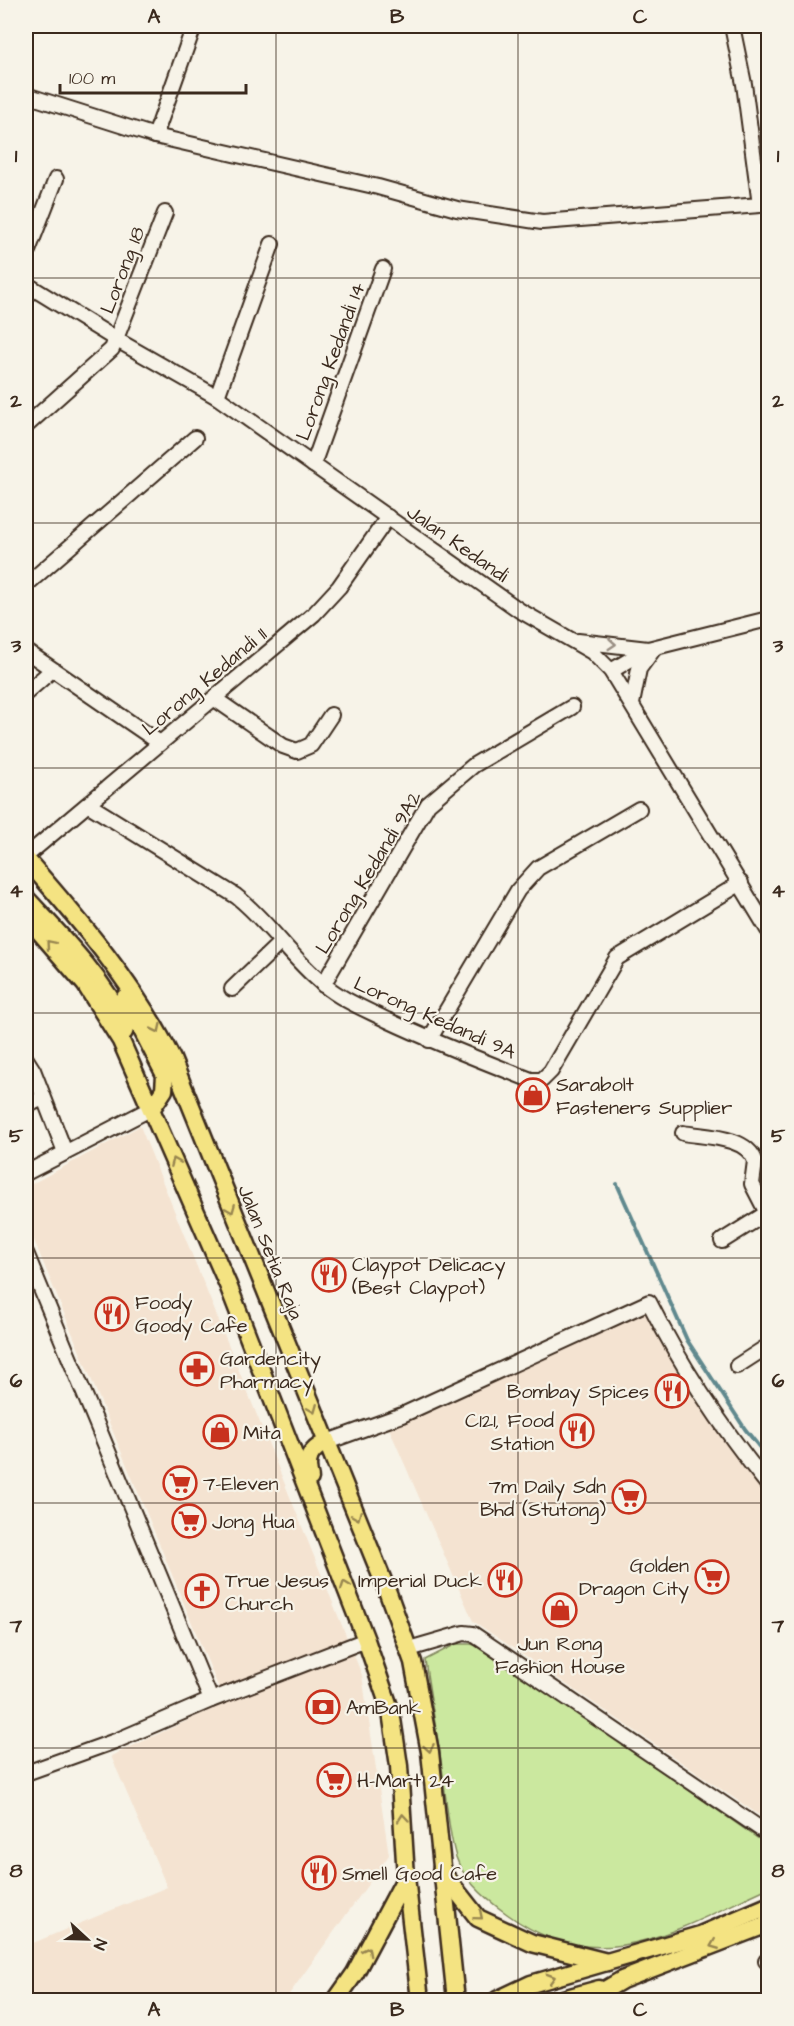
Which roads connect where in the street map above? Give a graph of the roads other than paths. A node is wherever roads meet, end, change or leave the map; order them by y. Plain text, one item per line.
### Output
1 (194, 26) edge
2 (732, 26) edge
3 (26, 95) edge
4 (155, 136) junction
5 (56, 179) dead end
6 (165, 213) dead end
7 (272, 244) dead end
8 (26, 256) edge
9 (383, 269) dead end
10 (26, 284) edge
11 (117, 340) junction
12 (217, 397) junction
13 (26, 426) edge
14 (195, 438) dead end
15 (313, 465) junction
16 (388, 517) junction
17 (26, 585) edge
18 (768, 619) edge
19 (576, 641) junction
20 (662, 644) junction
21 (648, 649) junction
22 (26, 651) edge
23 (52, 670) junction
24 (611, 671) junction
25 (26, 693) edge
26 (215, 699) junction
27 (632, 704) junction
28 (572, 707) dead end
29 (331, 714) dead end
30 (160, 743) junction
31 (89, 805) junction
32 (639, 809) dead end
33 (26, 858) edge
34 (741, 884) junction
35 (26, 898) edge
36 (60, 898) junction
37 (26, 916) edge
38 (768, 930) edge
39 (280, 943) junction
40 (323, 985) junction
41 (232, 989) dead end
42 (429, 1040) junction
43 (121, 1041) junction
44 (26, 1059) edge
45 (43, 1098) junction
46 (26, 1106) edge
47 (152, 1108) junction
48 (683, 1133) dead end
49 (65, 1152) junction
50 (26, 1173) edge
51 (768, 1214) edge
52 (722, 1241) dead end
53 (26, 1253) edge
54 (768, 1346) edge
55 (737, 1366) dead end
56 (327, 1442) junction
57 (768, 1485) edge
58 (323, 1528) junction
59 (366, 1640) junction
60 (409, 1649) junction
61 (211, 1700) junction
62 (26, 1773) edge
63 (768, 1834) edge
64 (441, 1871) junction
65 (406, 1877) junction
66 (768, 1906) edge
67 (768, 1924) edge
68 (608, 1962) junction
69 (608, 1986) junction
70 (336, 2001) edge
71 (420, 2001) edge
72 (456, 2001) edge
73 (497, 2001) edge
74 (559, 2001) edge
75 (588, 2001) edge

1 - 4 street
2 - 4 street
3 - 4 street
5 - 8 street
6 - 11 street, Lorong 18
7 - 12 street
9 - 15 street, Lorong Kedandi 14
10 - 11 street, Jalan Kedandi
11 - 12 street, Jalan Kedandi
11 - 13 street, Lorong 18
12 - 15 street, Jalan Kedandi
14 - 17 street
15 - 16 street, Jalan Kedandi
16 - 19 street, Jalan Kedandi
16 - 26 street, Lorong Kedandi 11
18 - 20 street
19 -> 21 street
19 - 24 street, Jalan Kedandi
20 - 21 street
20 - 27 street
21 - 24 street
22 - 23 street
23 - 25 street
23 - 30 street
24 - 27 street, Jalan Kedandi
26 - 29 street
26 - 30 street, Lorong Kedandi 11
27 - 34 street, Jalan Kedandi
28 - 40 street, Lorong Kedandi 9A2
30 - 31 street, Lorong Kedandi 11
31 - 33 street, Lorong Kedandi 11
31 - 39 street, Lorong Kedandi 9A
32 - 42 street
33 - 36 main road, Jalan Setia Raja
34 - 38 street, Jalan Kedandi
34 - 42 street, Lorong Kedandi 9A
35 - 43 main road
36 - 47 main road
36 -> 56 main road, Jalan Setia Raja
43 -> 37 main road
39 - 40 street, Lorong Kedandi 9A
39 - 41 street
40 - 42 street, Lorong Kedandi 9A
43 - 47 main road
44 - 45 street
45 - 46 street
45 - 49 street
47 - 49 street
58 -> 47 main road
48 - 51 street
49 - 50 street
51 - 52 street
53 - 61 street
54 - 55 street
56 - 57 street
56 - 58 main road
56 -> 60 main road, Jalan Setia Raja
59 -> 58 main road
59 - 61 street
65 -> 59 main road
60 - 63 street
60 -> 64 main road, Jalan Setia Raja
61 - 62 street
64 -> 68 main road
64 - 72 main road, Jalan Setia Raja
70 -> 65 main road
65 - 71 main road
66 - 68 main road
67 -> 69 main road
73 -> 68 main road
69 - 74 main road
69 - 75 main road

